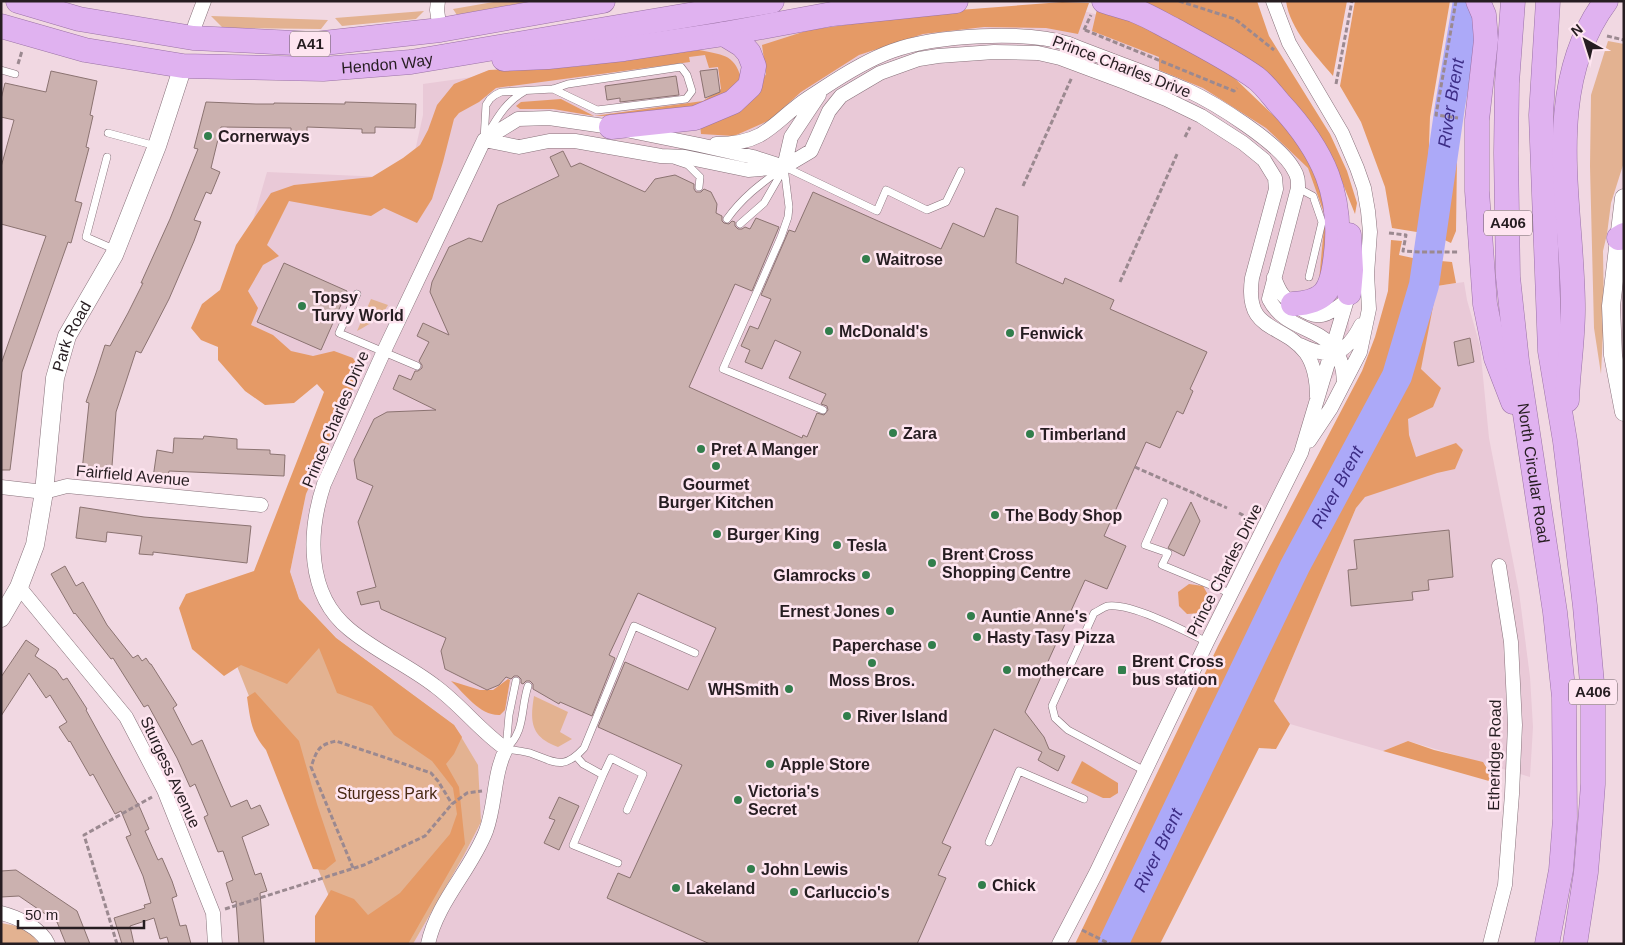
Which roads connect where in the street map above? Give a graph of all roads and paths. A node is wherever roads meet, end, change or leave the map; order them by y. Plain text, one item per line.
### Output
1 (18, 1) edge
2 (204, 1) edge
3 (438, 1) edge
4 (772, 1) edge
5 (956, 1) edge
6 (1104, 1) edge
7 (1179, 1) edge
8 (1273, 1) edge
9 (1352, 1) edge
10 (1456, 1) edge
11 (1478, 1) edge
12 (1513, 1) edge
13 (1548, 1) edge
14 (1606, 1) edge
15 (595, 2) edge
16 (1, 26) edge
17 (440, 30) junction
18 (1085, 30) dead end
19 (724, 34) junction
20 (1606, 36) dead end
21 (193, 38) junction
22 (940, 40) junction
23 (1624, 40) edge
24 (1278, 55) dead end
25 (938, 56) junction
26 (411, 62) junction
27 (183, 66) junction
28 (1, 70) edge
29 (16, 74) dead end
30 (1078, 77) dead end
31 (1336, 84) dead end
32 (824, 88) junction
33 (1237, 88) dead end
34 (553, 89) junction
35 (525, 91) junction
36 (1462, 119) dead end
37 (611, 127) junction
38 (108, 133) dead end
39 (484, 140) junction
40 (700, 145) junction
41 (157, 146) junction
42 (1178, 152) dead end
43 (661, 156) junction
44 (107, 157) dead end
45 (784, 167) junction
46 (961, 170) dead end
47 (1023, 186) dead end
48 (700, 187) dead end
49 (1298, 188) junction
50 (1624, 198) edge
51 (1337, 209) junction
52 (727, 219) dead end
53 (740, 224) dead end
54 (1388, 233) dead end
55 (1621, 236) edge
56 (117, 250) junction
57 (1459, 252) dead end
58 (1368, 274) junction
59 (1274, 277) junction
60 (1309, 277) dead end
61 (1120, 282) dead end
62 (357, 294) dead end
63 (1347, 297) junction
64 (1293, 304) junction
65 (1369, 309) junction
66 (1293, 341) junction
67 (384, 350) junction
68 (1334, 350) junction
69 (417, 366) dead end
70 (1344, 382) junction
71 (1317, 397) junction
72 (823, 410) dead end
73 (1624, 412) edge
74 (1565, 441) junction
75 (1529, 444) junction
76 (1301, 453) junction
77 (1135, 467) dead end
78 (1, 487) edge
79 (44, 492) junction
80 (1164, 502) dead end
81 (262, 505) dead end
82 (1226, 508) dead end
83 (1499, 566) dead end
84 (19, 586) junction
85 (1232, 594) junction
86 (1, 618) edge
87 (1207, 642) junction
88 (695, 653) dead end
89 (516, 681) dead end
90 (528, 686) dead end
91 (506, 749) junction
92 (576, 756) junction
93 (1145, 770) junction
94 (603, 775) junction
95 (164, 790) junction
96 (494, 792) junction
97 (1084, 799) dead end
98 (452, 804) junction
99 (627, 810) dead end
100 (989, 842) dead end
101 (618, 863) dead end
102 (353, 868) junction
103 (1, 913) edge
104 (213, 913) junction
105 (1077, 936) dead end
106 (48, 944) edge
107 (117, 944) edge
108 (215, 944) edge
109 (428, 944) edge
110 (1059, 944) edge
111 (1110, 944) edge
112 (1490, 944) edge
113 (1547, 944) edge
114 (1575, 944) edge

1 - 21 highway, Hendon Way / A41
2 - 21 street
3 - 17 street
4 - 26 highway, Hendon Way / A41
5 - 19 highway
6 - 51 highway
7 - 24 path
8 - 58 street
9 - 31 path
10 - 36 path
11 - 75 highway, A406
12 - 75 highway, North Circular Road / A406
13 - 74 highway, A406
14 - 74 highway, A406
15 - 17 highway, Hendon Way / A41
16 - 27 highway, Hendon Way / A41
17 - 21 highway, Hendon Way / A41
18 - 33 path
19 - 26 highway
19 - 37 highway
20 - 23 path
22 - 25 lane
22 - 32 street
22 - 49 street
25 - 45 street, Prince Charles Drive
25 - 66 street, Prince Charles Drive
26 - 27 highway, Hendon Way / A41
27 - 41 street, Park Road
28 - 29 lane
30 - 47 path
32 - 40 street
32 - 45 street
34 - 34 lane
34 - 35 lane
35 - 39 lane
35 - 39 lane
37 - 39 street
37 - 40 street
38 - 41 lane
39 - 43 street
39 - 67 street, Prince Charles Drive
40 - 45 street
41 - 56 street, Park Road
42 - 61 path
43 - 45 street
43 - 48 lane
44 - 56 lane
45 - 46 lane
45 - 52 lane
45 - 53 lane
45 - 72 lane
49 - 59 street
49 - 60 lane
50 - 55 street
51 - 63 highway
51 - 64 highway
54 - 57 path
55 - 73 street
56 - 79 street, Park Road
58 - 63 street, Prince Charles Drive
58 - 65 street
59 - 64 street
59 - 68 street
62 - 67 lane
63 - 64 street
63 - 68 street, Prince Charles Drive
65 - 68 street
65 - 70 street
66 - 68 street
66 - 71 street, Prince Charles Drive
67 - 69 lane
67 - 91 street, Prince Charles Drive
68 - 70 street
68 - 71 street, Prince Charles Drive
70 - 76 street
71 - 76 street, Prince Charles Drive
74 - 114 highway, A406
75 - 113 highway, North Circular Road / A406
76 - 85 street, Prince Charles Drive
77 - 82 path
78 - 79 street, Fairfield Avenue
79 - 81 street, Fairfield Avenue
79 - 84 street, Park Road
80 - 85 lane
83 - 112 street, Etheridge Road
84 - 86 street, Park Road
84 - 95 street, Sturgess Avenue
85 - 87 street, Prince Charles Drive
87 - 93 street, Prince Charles Drive
87 - 93 lane
88 - 92 lane
89 - 91 lane
90 - 91 lane
91 - 92 lane
91 - 96 street
92 - 94 lane
93 - 110 street, Prince Charles Drive
94 - 99 lane
94 - 101 lane
95 - 104 street, Sturgess Avenue
95 - 107 path
96 - 98 path
96 - 109 street
97 - 100 lane
98 - 102 path
98 - 102 path
102 - 104 path
103 - 106 street
104 - 108 street, Sturgess Avenue
105 - 111 path

